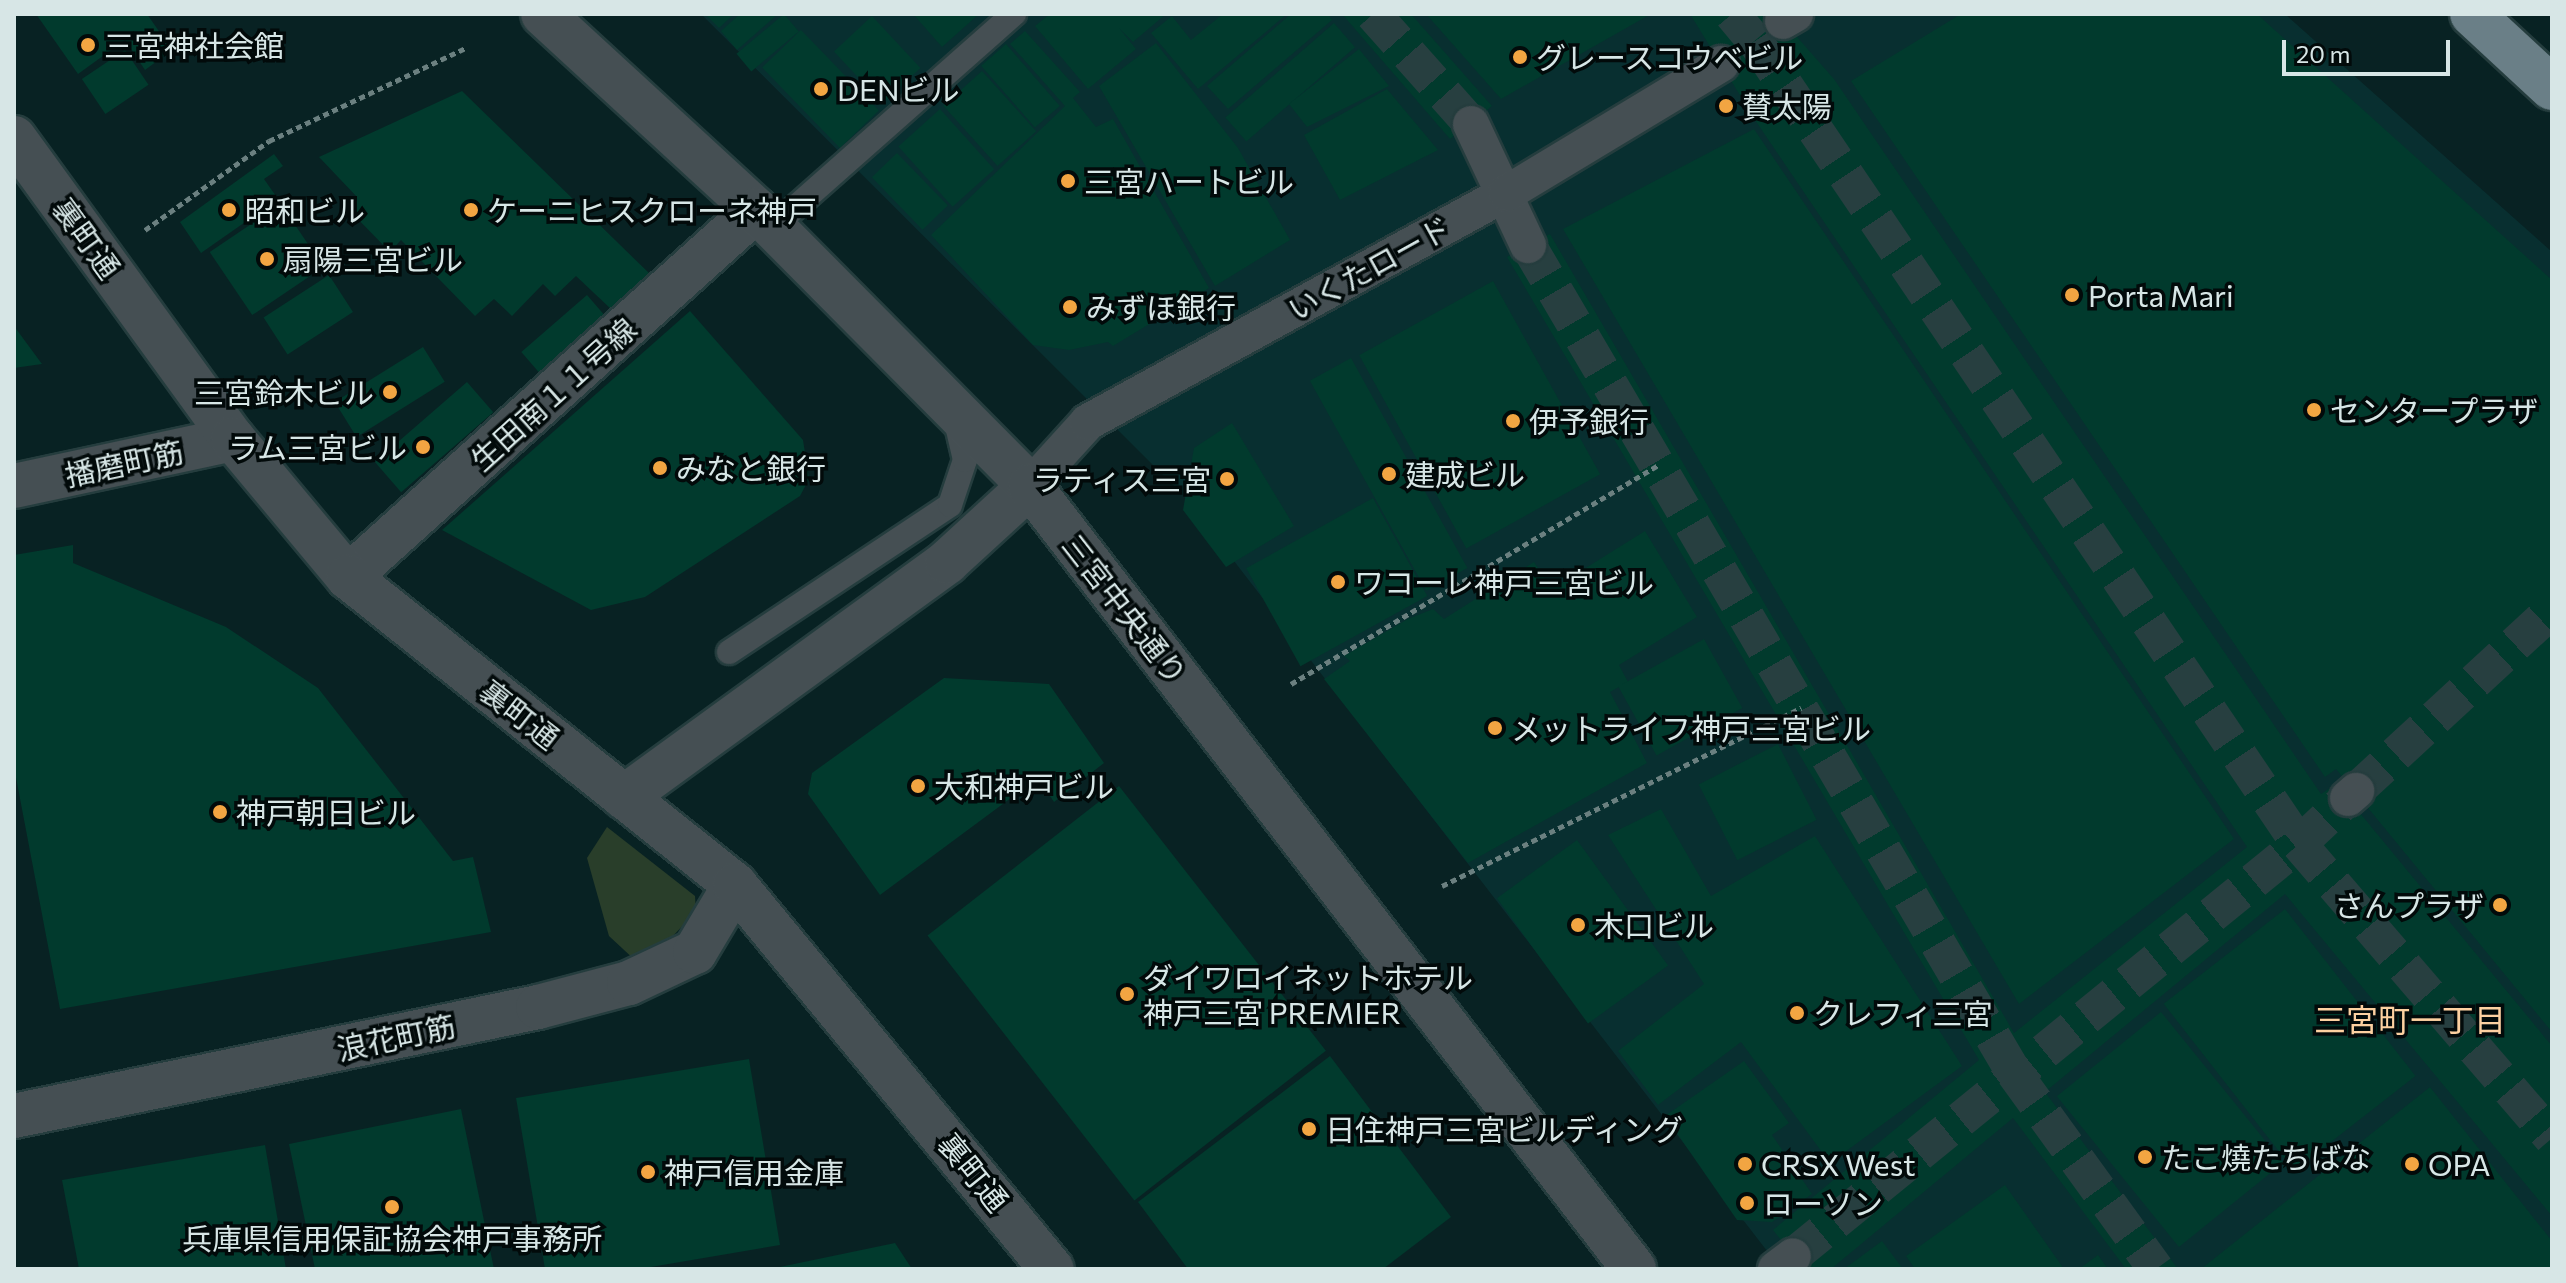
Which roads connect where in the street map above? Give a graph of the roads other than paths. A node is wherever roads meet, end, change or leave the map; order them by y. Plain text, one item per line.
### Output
1 (543, 14) edge
2 (1014, 14) edge
3 (2472, 14) edge
4 (1721, 64) dead end
5 (2552, 88) edge
6 (1471, 124) tunnel mouth
7 (14, 138) edge
8 (1507, 193) junction
9 (765, 218) junction
10 (1528, 245) tunnel mouth
11 (952, 403) junction
12 (233, 439) junction
13 (14, 486) edge
14 (1030, 486) junction
15 (348, 577) junction
16 (729, 652) dead end
17 (624, 797) junction
18 (735, 885) junction
19 (14, 1116) edge
20 (1623, 1266) edge
21 (1052, 1269) edge

1 - 9 street, 三宮中央通り
2 - 9 lane
3 - 5 main road
4 - 8 street, いくたロード
6 - 8 street
7 - 12 street, 裏町通
8 - 10 street
8 - 14 street, いくたロード
9 - 11 street, 三宮中央通り
9 - 15 street, 生田南１１号線
11 - 14 street, 三宮中央通り
11 - 16 lane
12 - 13 street, 播磨町筋
12 - 15 street, 裏町通
14 - 17 street
14 - 20 street, 三宮中央通り
15 - 17 street, 裏町通
17 - 18 street, 裏町通
18 - 19 street, 浪花町筋
18 - 21 street, 裏町通

